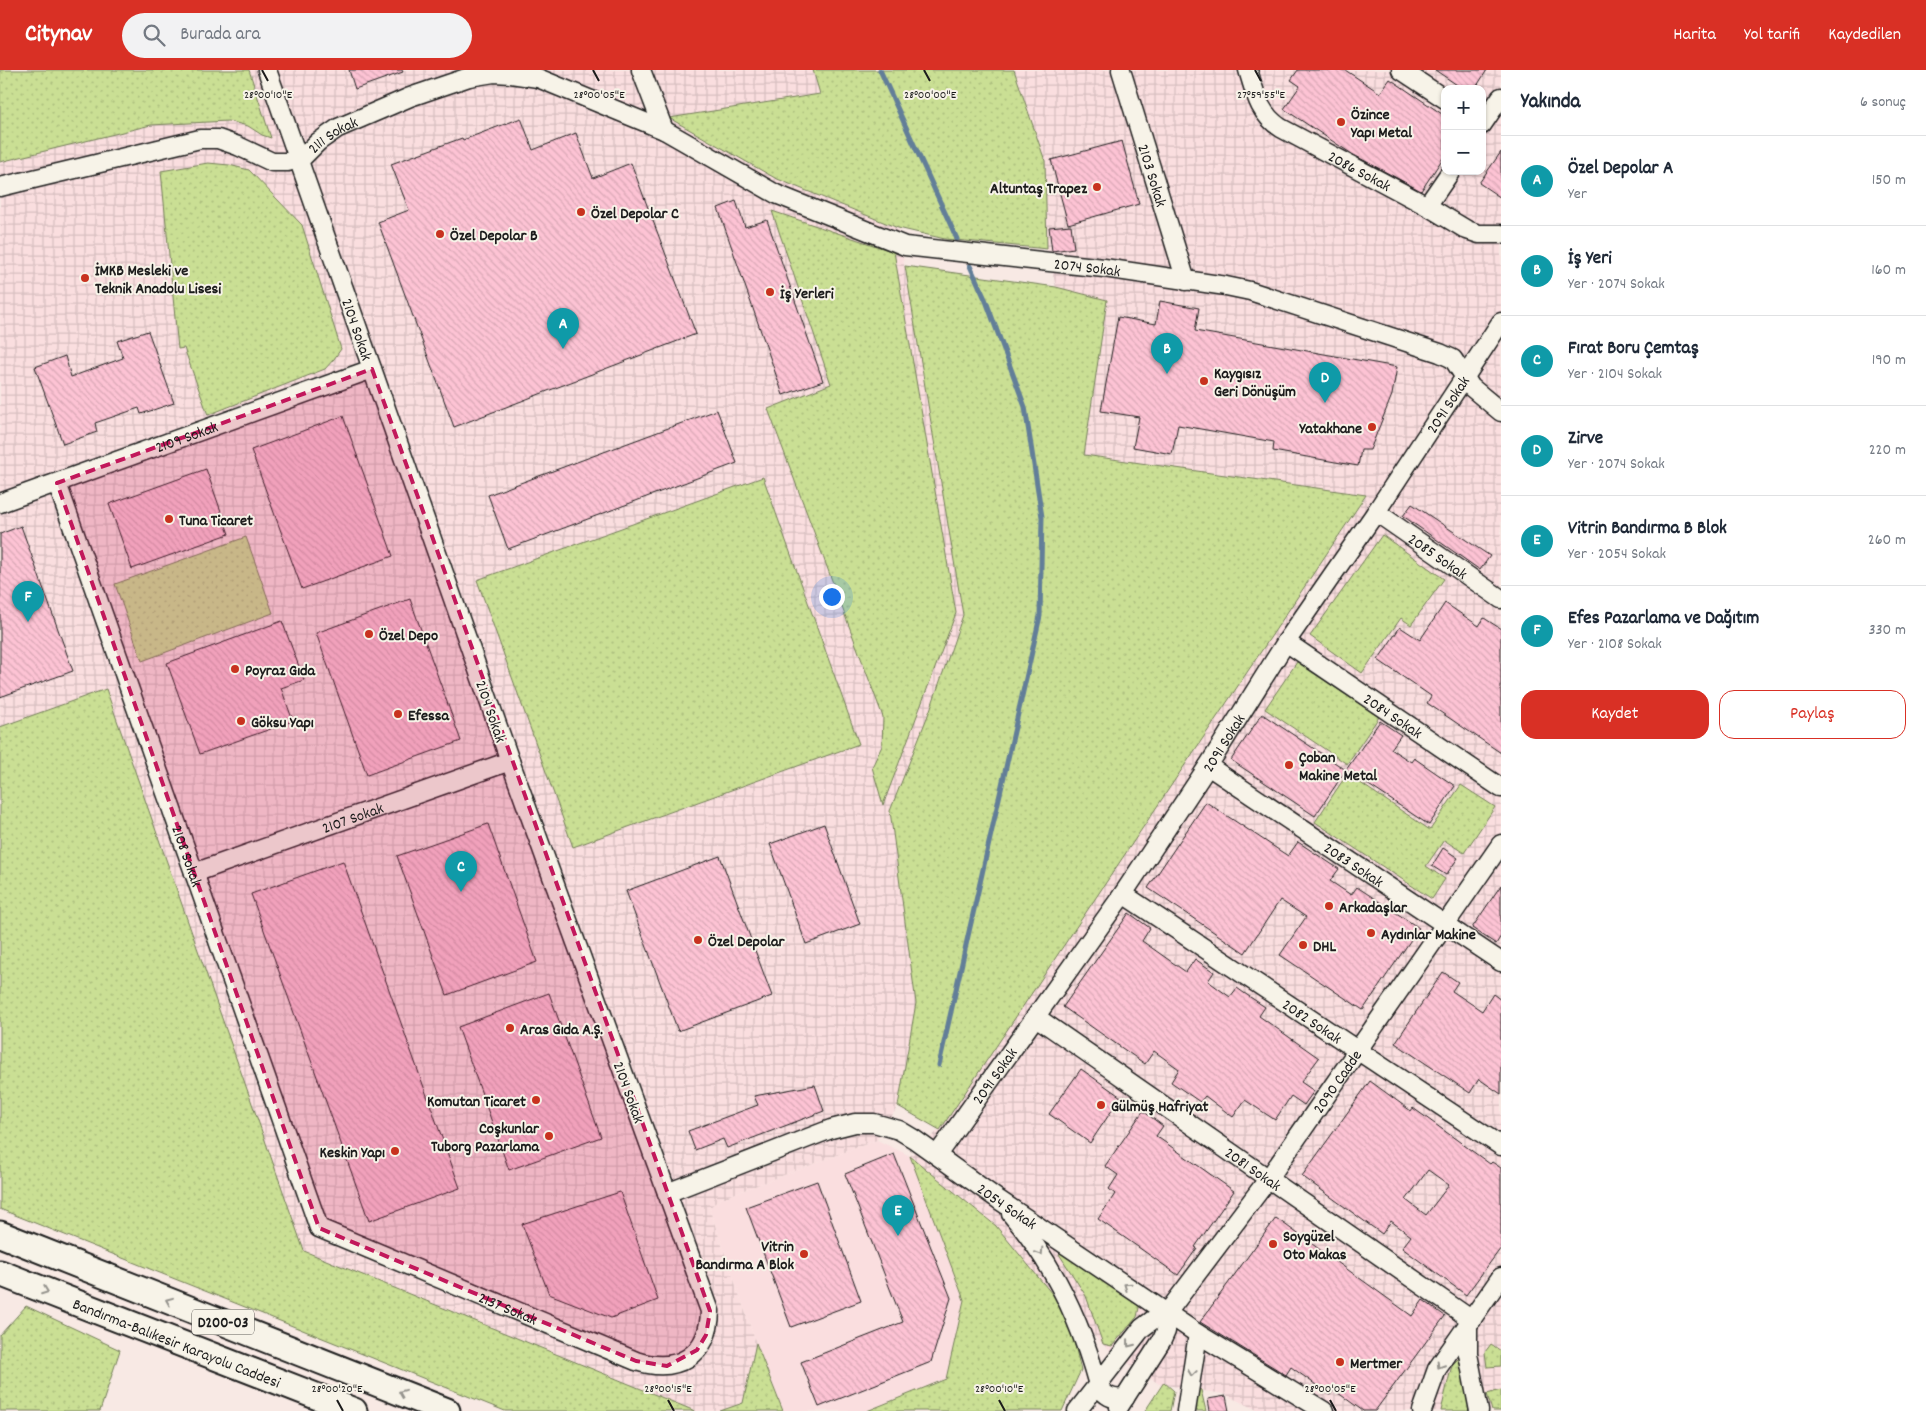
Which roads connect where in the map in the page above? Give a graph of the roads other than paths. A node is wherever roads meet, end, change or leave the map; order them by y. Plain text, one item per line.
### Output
1 (267, 70) edge
2 (641, 70) edge
3 (1121, 70) edge
4 (1248, 70) edge
5 (1401, 70) edge
6 (515, 72) edge
7 (1441, 96) edge
8 (1501, 97) edge
9 (1486, 118) edge
10 (664, 130) junction
11 (298, 159) junction
12 (1448, 175) edge
13 (0, 187) edge
14 (1427, 206) junction
15 (1501, 234) edge
16 (1186, 281) junction
17 (1501, 322) edge
18 (372, 368) junction
19 (1464, 378) junction
20 (1501, 412) edge
21 (57, 483) junction
22 (0, 503) edge
23 (1376, 512) junction
24 (1501, 599) edge
25 (1286, 642) junction
26 (510, 761) junction
27 (1208, 766) junction
28 (1501, 788) edge
29 (1501, 844) edge
30 (194, 873) junction
31 (1122, 894) junction
32 (1445, 925) junction
33 (1501, 962) edge
34 (1036, 1017) junction
35 (1358, 1050) junction
36 (1501, 1146) edge
37 (937, 1156) junction
38 (1270, 1178) junction
39 (667, 1194) junction
40 (999, 1200) junction
41 (319, 1228) joint
42 (0, 1234) edge
43 (0, 1273) edge
44 (1501, 1277) edge
45 (1167, 1313) junction
46 (1470, 1322) junction
47 (1198, 1334) junction
48 (697, 1350) joint
49 (1098, 1385) junction
50 (1120, 1404) edge
51 (354, 1411) edge
52 (447, 1411) edge
53 (1077, 1411) edge
54 (1186, 1411) edge
55 (1324, 1411) edge
56 (1422, 1411) edge
57 (1479, 1411) edge

1 - 11 street, 2104 Sokak
2 - 10 street
3 - 16 street, 2103 Sokak
4 - 14 street, 2086 Sokak
5 - 7 street
6 - 10 street, 2111 Sokak
6 - 11 street, 2111 Sokak
8 - 9 street
10 - 16 street, 2074 Sokak
11 - 13 street, 2111 Sokak
11 - 18 street, 2104 Sokak
12 - 14 street
14 - 15 street, 2086 Sokak
16 - 19 street, 2074 Sokak
17 - 19 street, 2091 Sokak
18 - 21 street, 2109 Sokak
18 - 26 street, 2104 Sokak
19 - 20 street, 2074 Sokak
19 - 23 street, 2091 Sokak
21 - 22 street, 2109 Sokak
21 - 30 street, 2108 Sokak
23 - 24 street, 2085 Sokak
23 - 25 street, 2091 Sokak
25 - 27 street, 2091 Sokak
25 - 28 street, 2084 Sokak
26 - 30 street, 2107 Sokak
26 - 39 street, 2104 Sokak
27 - 31 street, 2091 Sokak
27 - 32 street, 2083 Sokak
29 - 32 street, 2090 Cadde
30 - 41 street, 2108 Sokak
31 - 34 street, 2091 Sokak
31 - 35 street, 2082 Sokak
32 - 33 street, 2083 Sokak
32 - 35 street, 2090 Cadde
34 - 37 street, 2091 Sokak
34 - 38 street, 2081 Sokak
35 - 36 street, 2082 Sokak
35 - 38 street, 2090 Cadde
37 - 39 street, 2054 Sokak
37 - 40 street, 2054 Sokak
38 - 45 street, 2090 Cadde
38 - 46 street, 2081 Sokak
39 - 48 street, 2104 Sokak
45 -> 40 street, 2054 Sokak
40 -> 49 street
41 - 48 street, 2137 Sokak
52 -> 42 highway, D200-03
43 -> 51 highway, Bandırma-Balıkesir Karayolu Caddesi / D200-03
44 - 46 street
45 - 47 street, 2054 Sokak
45 -> 49 street, 2090 Cadde
45 - 50 street, 2090 Cadde
46 -> 56 street
46 - 57 street
47 -> 54 street
47 - 55 street, 2054 Sokak
49 - 50 street
49 - 53 street, 2090 Cadde

